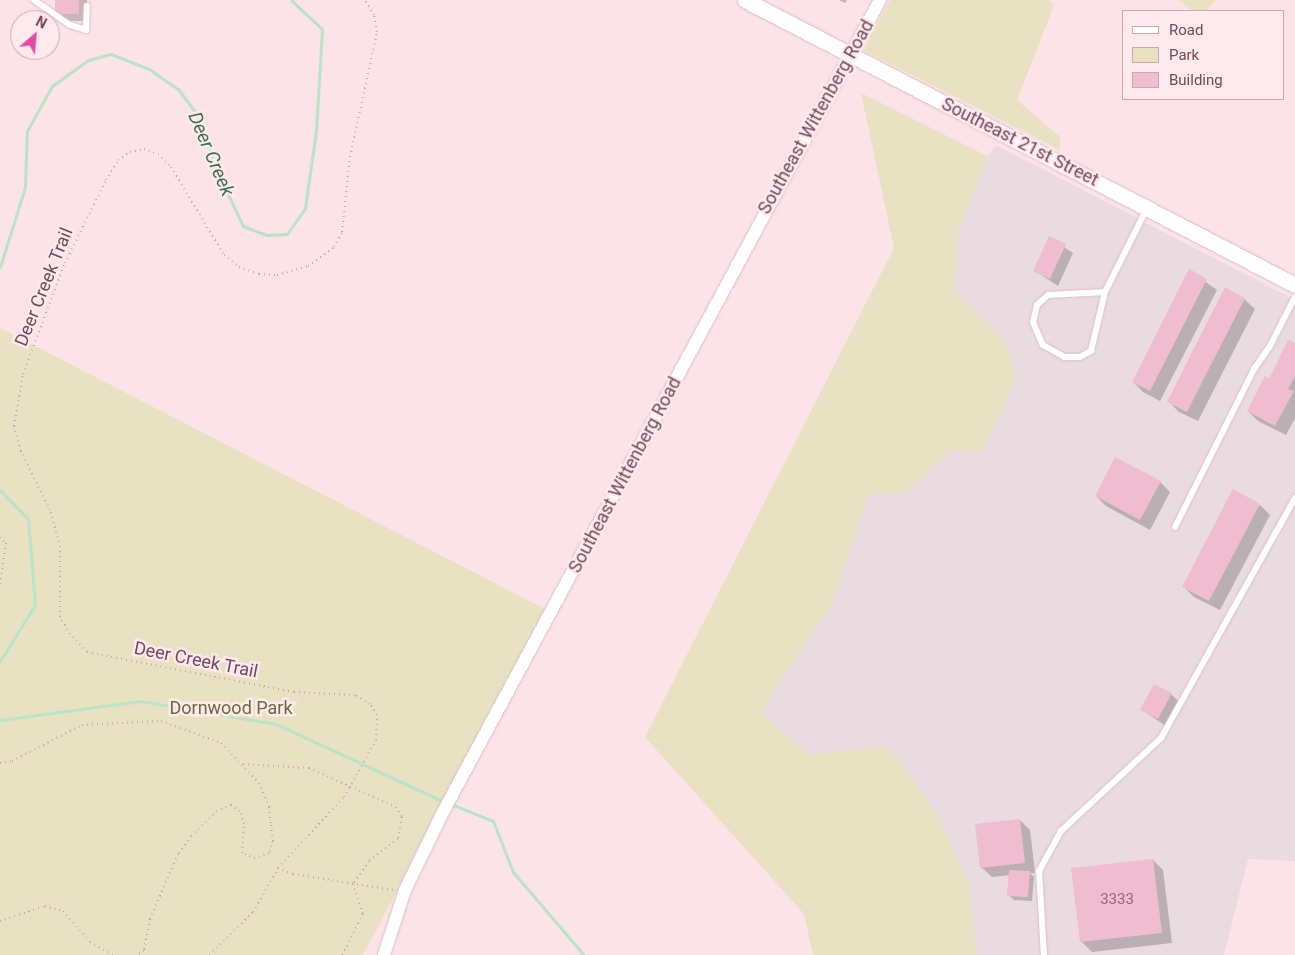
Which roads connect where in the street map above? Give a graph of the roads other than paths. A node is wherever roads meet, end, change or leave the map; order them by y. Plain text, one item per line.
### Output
1 (34, 0) edge
2 (745, 0) edge
3 (880, 0) edge
4 (87, 6) dead end
5 (850, 54) junction
6 (1148, 207) junction
7 (1295, 285) edge
8 (1105, 292) junction
9 (1295, 297) edge
10 (1295, 498) edge
11 (1175, 527) dead end
12 (384, 955) edge
13 (1044, 955) edge

1 - 4 lane
2 - 5 street, Southeast 21st Street
3 - 5 street, Southeast Wittenberg Road
5 - 6 street, Southeast 21st Street
5 - 12 street, Southeast Wittenberg Road
6 - 7 street, Southeast 21st Street
6 - 8 lane
8 - 8 lane
9 - 11 lane
10 - 13 lane

